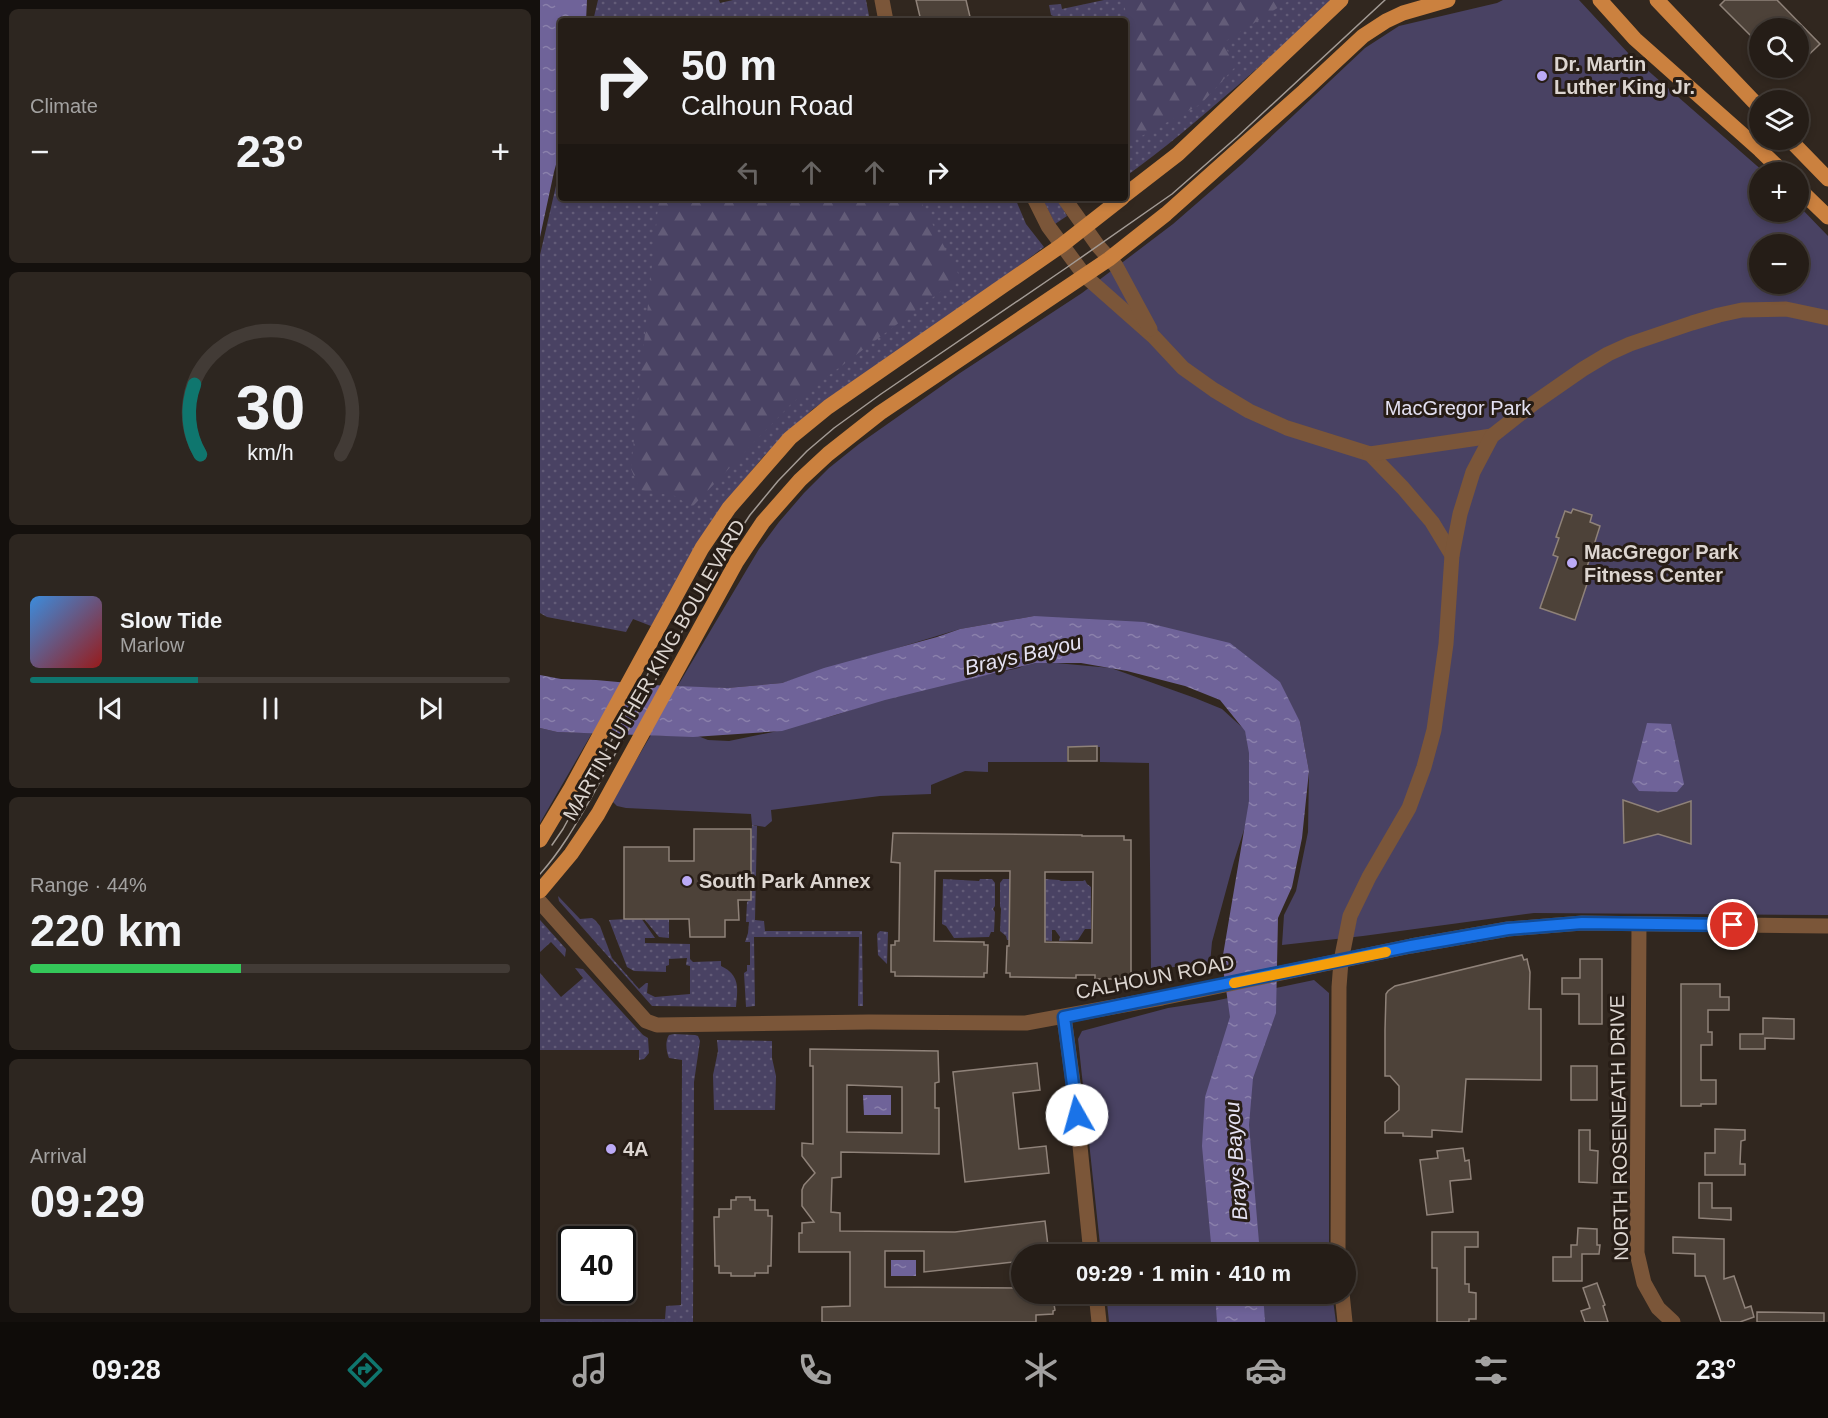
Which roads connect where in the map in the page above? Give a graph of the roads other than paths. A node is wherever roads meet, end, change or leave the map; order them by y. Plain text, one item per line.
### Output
1 (882, 0) edge
2 (1341, 0) edge
3 (1448, 0) edge
4 (1600, 0) edge
5 (1657, 0) edge
6 (885, 18) edge
7 (1749, 96) edge
8 (1800, 150) edge
9 (1772, 162) edge
10 (1828, 179) edge
11 (1128, 193) edge
12 (1809, 199) edge
13 (1035, 201) edge
14 (1066, 201) edge
15 (1118, 201) edge
16 (1828, 217) edge
17 (1085, 228) junction
18 (1062, 245) junction
19 (1109, 259) junction
20 (1085, 276) junction
21 (1828, 318) edge
22 (1154, 337) junction
23 (1492, 436) junction
24 (1370, 453) junction
25 (1452, 555) junction
26 (540, 840) edge
27 (540, 891) edge
28 (540, 902) edge
29 (1639, 924) junction
30 (1828, 926) edge
31 (1341, 961) junction
32 (1064, 1017) junction
33 (1090, 1244) edge
34 (1338, 1244) edge
35 (1097, 1304) edge
36 (1343, 1304) edge
37 (1099, 1322) edge
38 (1345, 1322) edge
39 (1673, 1322) edge

1 - 6 street
2 - 11 main road, MARTIN LUTHER KING BOULEVARD
3 - 19 main road
4 - 9 main road
5 - 7 main road
8 - 10 main road
12 - 16 main road
13 - 18 street
14 - 17 street
15 - 17 main road, MARTIN LUTHER KING BOULEVARD
17 - 18 main road, MARTIN LUTHER KING BOULEVARD
17 - 19 street
18 - 20 street
18 - 26 main road, MARTIN LUTHER KING BOULEVARD
19 - 20 main road
19 - 22 street
20 - 22 street
20 - 27 main road, MARTIN LUTHER KING BOULEVARD
21 - 23 street
22 - 24 street
23 - 24 street
23 - 25 street
24 - 25 street
25 - 31 street
28 - 32 street, CALHOUN ROAD
29 - 30 street, CALHOUN ROAD
29 - 31 street, CALHOUN ROAD
29 - 39 street, NORTH ROSENEATH DRIVE
31 - 32 street, CALHOUN ROAD
31 - 34 street
32 - 33 street
35 - 37 street
36 - 38 street

